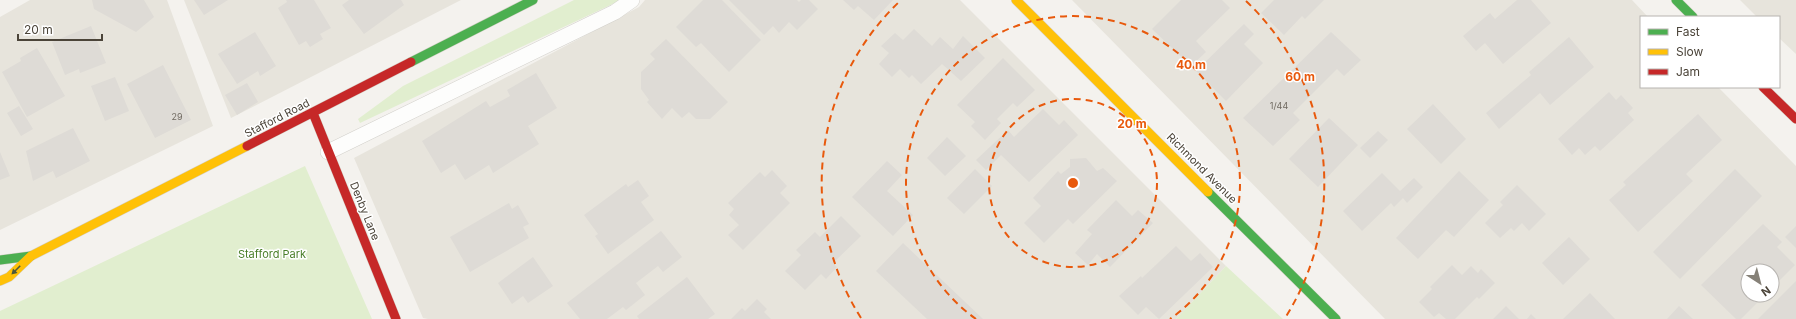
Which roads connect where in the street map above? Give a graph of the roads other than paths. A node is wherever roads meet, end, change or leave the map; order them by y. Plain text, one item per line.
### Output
1 (533, 0) edge
2 (632, 0) edge
3 (1016, 0) edge
4 (1676, 0) edge
5 (1692, 16) edge
6 (1764, 88) edge
7 (313, 113) junction
8 (1796, 119) edge
9 (328, 152) junction
10 (31, 256) junction
11 (0, 260) edge
12 (0, 281) edge
13 (396, 319) edge
14 (1336, 319) edge

1 - 7 street, Stafford Road
2 - 9 lane
3 - 14 street, Richmond Avenue
4 - 5 street
6 - 8 street
7 - 9 street, Denby Lane
7 - 10 street, Stafford Road
9 - 13 street, Denby Lane
10 - 11 street, Stafford Road
10 -> 12 street, Stafford Road

